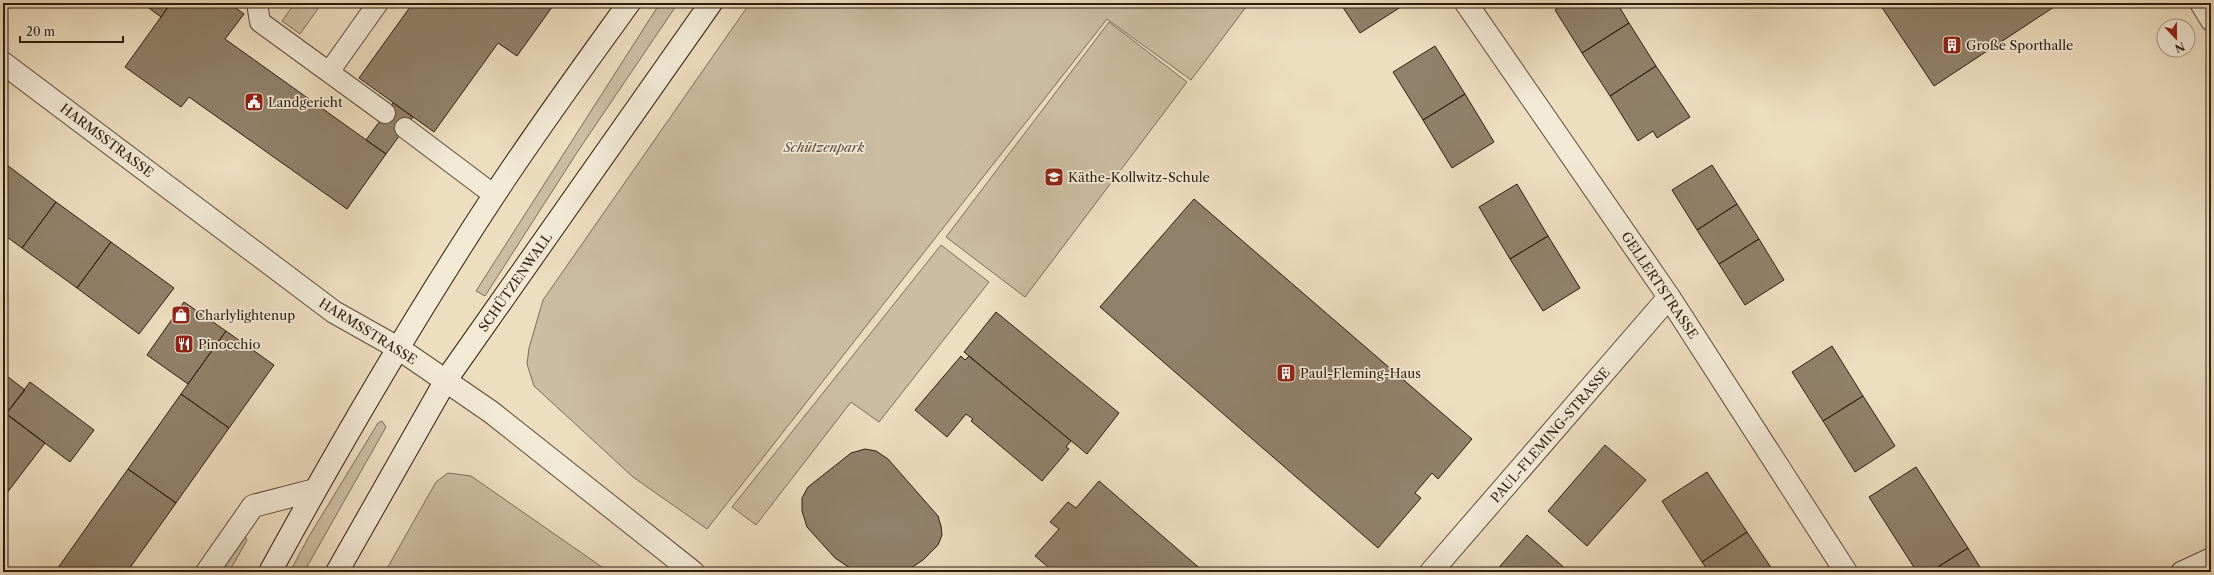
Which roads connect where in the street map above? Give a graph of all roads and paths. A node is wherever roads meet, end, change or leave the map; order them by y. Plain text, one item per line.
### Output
1 (257, 3) edge
2 (378, 3) edge
3 (629, 3) edge
4 (711, 3) edge
5 (1466, 3) edge
6 (2200, 3) edge
7 (2211, 21) edge
8 (3, 63) edge
9 (329, 72) junction
10 (385, 113) dead end
11 (404, 128) dead end
12 (494, 195) junction
13 (1669, 297) junction
14 (398, 348) junction
15 (446, 380) junction
16 (315, 490) junction
17 (2211, 558) edge
18 (207, 572) edge
19 (270, 572) edge
20 (337, 572) edge
21 (693, 572) edge
22 (1431, 572) edge
23 (1846, 572) edge
24 (2180, 572) edge

1 - 9 lane
2 - 9 lane
3 - 12 street
4 - 15 street, SCHÜTZENWALL
5 - 13 street, GELLERTSTRASSE
6 - 7 lane
8 - 14 street, HARMSSTRASSE
9 - 10 lane
11 - 12 lane
12 - 14 street
13 - 22 street, PAUL-FLEMING-STRASSE
13 - 23 street, GELLERTSTRASSE
14 - 15 street, HARMSSTRASSE
14 - 16 street
15 - 20 street, SCHÜTZENWALL
15 - 21 street, HARMSSTRASSE
16 - 18 street
16 - 19 street
17 - 24 lane

